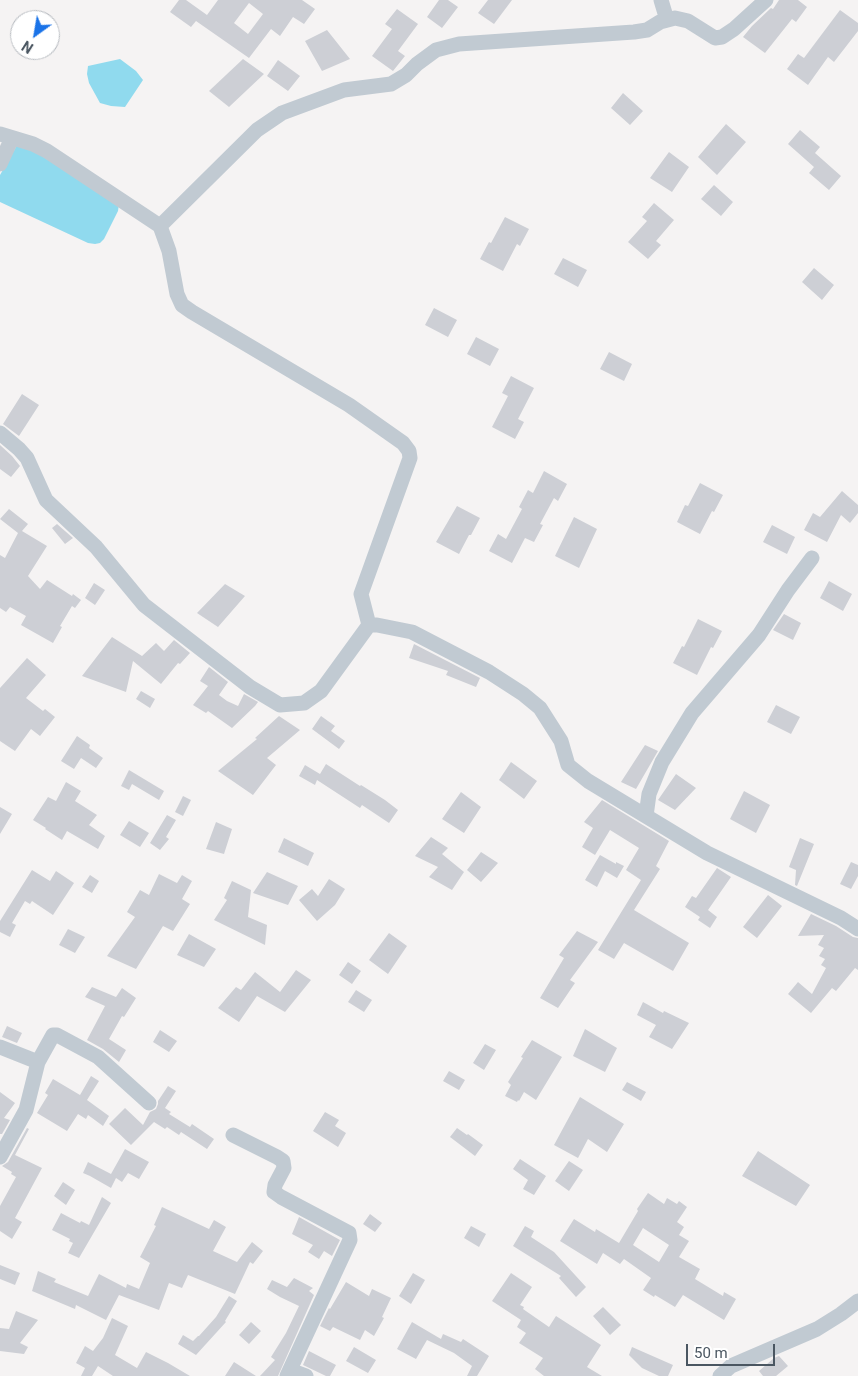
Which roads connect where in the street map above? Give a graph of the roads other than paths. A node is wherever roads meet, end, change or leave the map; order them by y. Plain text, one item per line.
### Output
1 (661, 0) edge
2 (766, 0) edge
3 (667, 20) junction
4 (6, 136) edge
5 (0, 164) edge
6 (160, 226) junction
7 (0, 433) edge
8 (812, 558) dead end
9 (369, 625) junction
10 (646, 816) junction
11 (858, 929) edge
12 (0, 1047) edge
13 (38, 1062) junction
14 (150, 1103) dead end
15 (233, 1135) dead end
16 (0, 1157) edge
17 (858, 1301) edge
18 (288, 1373) edge
19 (306, 1376) edge
20 (720, 1376) edge

1 - 3 street
2 - 3 street
3 - 6 street
4 - 5 street
4 - 6 street
6 - 9 street
7 - 9 street
8 - 10 street
9 - 10 street
10 - 11 street
12 - 13 street
13 - 14 street
13 - 16 street
15 - 18 street
17 - 20 street
18 - 19 street

